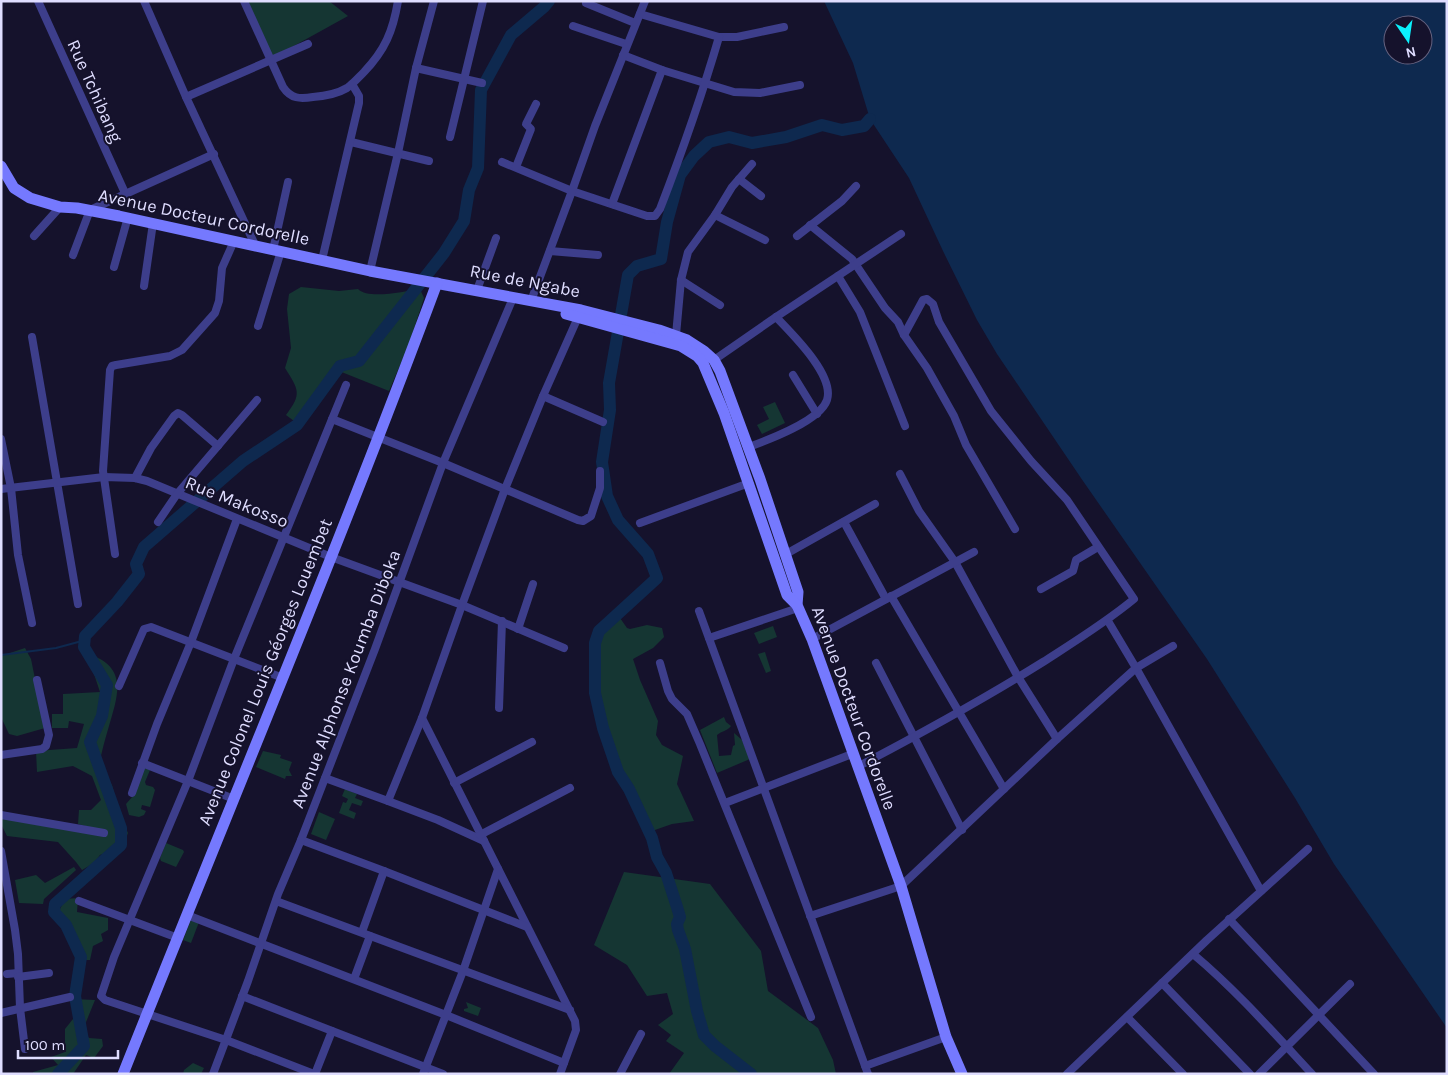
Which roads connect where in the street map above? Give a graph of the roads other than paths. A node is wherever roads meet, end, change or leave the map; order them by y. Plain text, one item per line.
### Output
1 (38, 1) edge
2 (144, 1) edge
3 (244, 1) edge
4 (398, 1) edge
5 (434, 1) edge
6 (483, 1) edge
7 (645, 1) edge
8 (586, 3) dead end
9 (640, 14) junction
10 (635, 23) junction
11 (573, 26) dead end
12 (784, 27) dead end
13 (719, 37) junction
14 (308, 44) dead end
15 (626, 44) junction
16 (623, 54) junction
17 (270, 60) junction
18 (416, 68) junction
19 (662, 70) junction
20 (465, 80) junction
21 (706, 83) junction
22 (352, 84) junction
23 (482, 84) dead end
24 (800, 85) dead end
25 (186, 97) junction
26 (536, 104) dead end
27 (450, 136) dead end
28 (351, 142) junction
29 (398, 153) junction
30 (214, 154) junction
31 (429, 161) dead end
32 (502, 162) dead end
33 (752, 164) dead end
34 (1, 166) edge
35 (516, 167) junction
36 (739, 179) junction
37 (288, 182) dead end
38 (856, 186) dead end
39 (572, 192) junction
40 (125, 193) junction
41 (762, 196) dead end
42 (612, 204) junction
43 (60, 207) junction
44 (90, 210) junction
45 (716, 215) junction
46 (128, 218) junction
47 (153, 224) junction
48 (810, 225) junction
49 (902, 234) dead end
50 (34, 236) dead end
51 (797, 236) dead end
52 (496, 238) dead end
53 (765, 240) dead end
54 (234, 241) junction
55 (256, 247) junction
56 (277, 250) junction
57 (550, 251) junction
58 (73, 255) dead end
59 (598, 255) dead end
60 (322, 260) junction
61 (855, 265) junction
62 (114, 267) dead end
63 (370, 271) junction
64 (838, 276) junction
65 (414, 278) joint
66 (681, 280) junction
67 (434, 282) junction
68 (144, 286) dead end
69 (477, 290) junction
70 (513, 298) junction
71 (534, 302) junction
72 (720, 305) dead end
73 (580, 314) junction
74 (776, 317) junction
75 (622, 325) junction
76 (258, 326) dead end
77 (676, 335) junction
78 (904, 335) junction
79 (32, 337) dead end
80 (714, 360) junction
81 (793, 375) dead end
82 (346, 385) dead end
83 (543, 396) junction
84 (257, 400) dead end
85 (817, 414) junction
86 (332, 419) junction
87 (603, 422) dead end
88 (905, 426) dead end
89 (378, 438) junction
90 (1, 439) edge
91 (218, 446) junction
92 (749, 447) junction
93 (443, 463) junction
94 (600, 471) dead end
95 (900, 474) dead end
96 (104, 478) junction
97 (135, 478) junction
98 (57, 483) junction
99 (749, 483) junction
100 (11, 488) junction
101 (1, 489) edge
102 (505, 489) junction
103 (177, 494) junction
104 (875, 504) dead end
105 (237, 519) junction
106 (158, 522) dead end
107 (844, 522) junction
108 (640, 523) dead end
109 (1015, 529) dead end
110 (284, 538) junction
111 (1098, 547) junction
112 (974, 552) dead end
113 (115, 554) dead end
114 (786, 554) junction
115 (331, 557) junction
116 (955, 562) junction
117 (400, 582) junction
118 (533, 584) dead end
119 (1041, 589) dead end
120 (889, 598) junction
121 (78, 604) dead end
122 (462, 604) junction
123 (798, 606) junction
124 (699, 611) dead end
125 (502, 621) junction
126 (1108, 621) junction
127 (32, 623) dead end
128 (518, 629) junction
129 (709, 638) junction
130 (812, 639) junction
131 (191, 642) junction
132 (1173, 646) dead end
133 (564, 648) dead end
134 (234, 659) junction
135 (660, 663) dead end
136 (876, 663) dead end
137 (1136, 668) junction
138 (1018, 677) junction
139 (283, 678) junction
140 (37, 680) dead end
141 (120, 686) dead end
142 (499, 708) dead end
143 (960, 712) junction
144 (422, 718) junction
145 (914, 737) junction
146 (1056, 739) junction
147 (532, 742) dead end
148 (852, 754) junction
149 (1, 755) edge
150 (142, 763) junction
151 (857, 766) junction
152 (324, 778) junction
153 (188, 781) junction
154 (454, 783) junction
155 (570, 788) dead end
156 (763, 789) junction
157 (1004, 789) junction
158 (132, 793) dead end
159 (234, 799) junction
160 (388, 801) junction
161 (725, 803) junction
162 (1, 815) edge
163 (962, 830) junction
164 (104, 833) dead end
165 (482, 838) junction
166 (301, 840) junction
167 (1308, 849) dead end
168 (1, 850) edge
169 (498, 869) junction
170 (384, 871) junction
171 (901, 886) junction
172 (1261, 891) junction
173 (276, 900) junction
174 (79, 901) dead end
175 (484, 910) junction
176 (187, 916) junction
177 (810, 916) junction
178 (131, 919) junction
179 (1230, 919) junction
180 (527, 926) junction
181 (362, 932) junction
182 (370, 936) junction
183 (178, 938) junction
184 (260, 944) junction
185 (1193, 954) junction
186 (463, 971) junction
187 (49, 973) dead end
188 (7, 974) dead end
189 (18, 975) junction
190 (354, 979) junction
191 (1162, 983) junction
192 (1350, 984) dead end
193 (242, 996) junction
194 (70, 997) dead end
195 (20, 1008) junction
196 (570, 1010) junction
197 (1, 1013) edge
198 (146, 1013) junction
199 (446, 1015) junction
200 (1319, 1016) junction
201 (811, 1017) dead end
202 (1127, 1017) junction
203 (332, 1031) junction
204 (641, 1034) dead end
205 (946, 1037) junction
206 (226, 1040) junction
207 (1286, 1046) junction
208 (25, 1049) dead end
209 (564, 1063) junction
210 (425, 1070) edge
211 (866, 1070) edge
212 (125, 1073) edge
213 (213, 1074) edge
214 (315, 1074) edge
215 (443, 1074) edge
216 (560, 1074) edge
217 (620, 1074) edge
218 (962, 1074) edge
219 (1067, 1074) edge
220 (1183, 1074) edge
221 (1250, 1074) edge
222 (1259, 1074) edge
223 (1312, 1074) edge
224 (1374, 1074) edge

1 - 40 street, Rue Tchibang
2 - 25 street
3 - 17 street
4 - 22 street
5 - 18 street
6 - 20 street
7 - 9 street
8 - 10 street
9 - 10 street
9 - 13 street
10 - 15 street
11 - 15 street
12 - 13 street
13 - 21 street
14 - 17 street
15 - 16 street
16 - 19 street
16 - 39 street
17 - 22 street
17 - 25 street
18 - 20 street
18 - 29 street
19 - 21 street
19 - 42 street
20 - 23 street
20 - 27 street
21 - 24 street
21 - 42 street
22 - 28 street
25 - 30 street
26 - 35 street
28 - 29 street
28 - 60 street
29 - 31 street
29 - 63 street
30 - 40 street
30 - 55 street
32 - 35 street
33 - 36 street
34 - 43 street, Avenue Docteur Cordorelle
35 - 39 street
36 - 41 street
36 - 45 street
37 - 56 street
38 - 48 street
39 - 42 street
39 - 57 street
40 - 44 street
43 - 44 street, Avenue Docteur Cordorelle
43 - 50 street
44 - 46 street, Avenue Docteur Cordorelle
44 - 58 street
45 - 53 street
45 - 66 street
46 - 47 street, Avenue Docteur Cordorelle
46 - 62 street
47 - 54 street, Avenue Docteur Cordorelle
47 - 68 street
48 - 51 street
48 - 61 street
49 - 61 street
52 - 69 street
54 - 55 street, Avenue Docteur Cordorelle
54 - 96 street
55 - 56 street, Avenue Docteur Cordorelle
56 - 60 street, Avenue Docteur Cordorelle
56 - 76 street
57 - 59 street
57 - 71 street
60 - 63 street, Avenue Docteur Cordorelle
61 - 64 street
61 - 78 street
63 - 65 street, Avenue Docteur Cordorelle
64 - 74 street
64 - 88 street
65 - 67 street, Rue de Ngabe
66 - 72 street
66 - 77 street
67 - 69 street, Rue de Ngabe
67 - 89 street, Avenue Colonel Louis Géorges Louembet
69 - 70 street, Rue de Ngabe
70 - 71 street, Rue de Ngabe
70 - 93 street, Avenue Alphonse Koumba Diboka
71 - 73 street, Rue de Ngabe
73 - 75 street, Rue de Ngabe
73 - 83 street
74 - 80 street
74 - 85 street
75 - 77 street, Avenue Docteur Cordorelle
75 - 99 street
77 - 80 street, Avenue Docteur Cordorelle
78 - 109 street
78 - 111 street
79 - 98 street
80 - 92 street, Avenue Docteur Cordorelle
81 - 85 street
82 - 86 street
83 - 87 street
83 - 102 street
84 - 91 street
85 - 92 street
86 - 89 street
86 - 110 street
89 - 93 street
89 - 115 street, Avenue Colonel Louis Géorges Louembet
90 - 100 street
91 - 97 street
91 - 103 street
92 - 114 street, Avenue Docteur Cordorelle
93 - 102 street
93 - 117 street, Avenue Alphonse Koumba Diboka
94 - 102 street
95 - 116 street
96 - 97 street, Rue Makosso
96 - 98 street, Rue Makosso
96 - 113 street
97 - 103 street, Rue Makosso
98 - 100 street, Rue Makosso
98 - 121 street
99 - 108 street
99 - 123 street
100 - 101 street, Rue Makosso
100 - 127 street
102 - 122 street
103 - 105 street, Rue Makosso
103 - 106 street
104 - 107 street
105 - 110 street, Rue Makosso
105 - 131 street
107 - 114 street
107 - 120 street
110 - 115 street, Rue Makosso
110 - 134 street
111 - 119 street
111 - 126 street
112 - 116 street
114 - 123 street, Avenue Docteur Cordorelle
115 - 117 street, Rue Makosso
115 - 139 street, Avenue Colonel Louis Géorges Louembet
116 - 120 street
116 - 138 street
117 - 122 street, Rue Makosso
117 - 152 street, Avenue Alphonse Koumba Diboka
118 - 128 street
120 - 130 street
120 - 143 street
122 - 125 street, Rue Makosso
122 - 144 street
123 - 129 street
123 - 130 street, Avenue Docteur Cordorelle
124 - 129 street
125 - 128 street, Rue Makosso
125 - 142 street
126 - 137 street
126 - 138 street
128 - 133 street, Rue Makosso
129 - 156 street
130 - 148 street, Avenue Docteur Cordorelle
131 - 134 street
131 - 141 street
131 - 150 street
132 - 137 street
134 - 139 street
134 - 153 street
135 - 161 street
136 - 145 street
137 - 146 street
137 - 172 street
138 - 143 street
138 - 146 street
139 - 159 street, Avenue Colonel Louis Géorges Louembet
140 - 149 street
143 - 145 street
143 - 157 street
144 - 154 street
144 - 160 street
145 - 151 street
145 - 163 street
146 - 157 street
147 - 154 street
148 - 151 street, Avenue Docteur Cordorelle
148 - 156 street
150 - 153 street
150 - 158 street
151 - 171 street, Avenue Docteur Cordorelle
152 - 160 street
152 - 166 street, Avenue Alphonse Koumba Diboka
153 - 159 street
153 - 178 street
154 - 165 street
155 - 165 street
156 - 161 street
156 - 177 street
157 - 163 street
159 - 176 street, Avenue Colonel Louis Géorges Louembet
160 - 165 street
161 - 201 street
162 - 164 street
163 - 171 street
165 - 169 street
166 - 170 street
166 - 173 street, Avenue Alphonse Koumba Diboka
167 - 172 street
168 - 189 street
169 - 175 street
169 - 180 street
170 - 175 street
170 - 181 street
171 - 177 street
171 - 205 street, Avenue Docteur Cordorelle
172 - 179 street
173 - 181 street
173 - 184 street, Avenue Alphonse Koumba Diboka
174 - 178 street
175 - 180 street
175 - 186 street
176 - 183 street, Avenue Colonel Louis Géorges Louembet
176 - 184 street
177 - 211 street
178 - 183 street
178 - 198 street
179 - 185 street
179 - 200 street
180 - 196 street
181 - 182 street
182 - 186 street
182 - 190 street
183 - 198 street, Avenue Colonel Louis Géorges Louembet
184 - 190 street
184 - 193 street, Avenue Alphonse Koumba Diboka
185 - 191 street
185 - 207 street
186 - 196 street
186 - 199 street
187 - 189 street
188 - 189 street
189 - 195 street
190 - 199 street
191 - 202 street
191 - 221 street
192 - 200 street
193 - 203 street
193 - 206 street, Avenue Alphonse Koumba Diboka
194 - 195 street
195 - 197 street
195 - 208 street
196 - 209 street
198 - 206 street
198 - 212 street, Avenue Colonel Louis Géorges Louembet
199 - 209 street
199 - 210 street
200 - 207 street
200 - 224 street
202 - 219 street
202 - 220 street
203 - 210 street
203 - 214 street
204 - 217 street
205 - 211 street
205 - 218 street, Avenue Docteur Cordorelle
206 - 213 street, Avenue Alphonse Koumba Diboka
206 - 214 street
207 - 222 street
207 - 223 street
209 - 216 street
210 - 215 street

